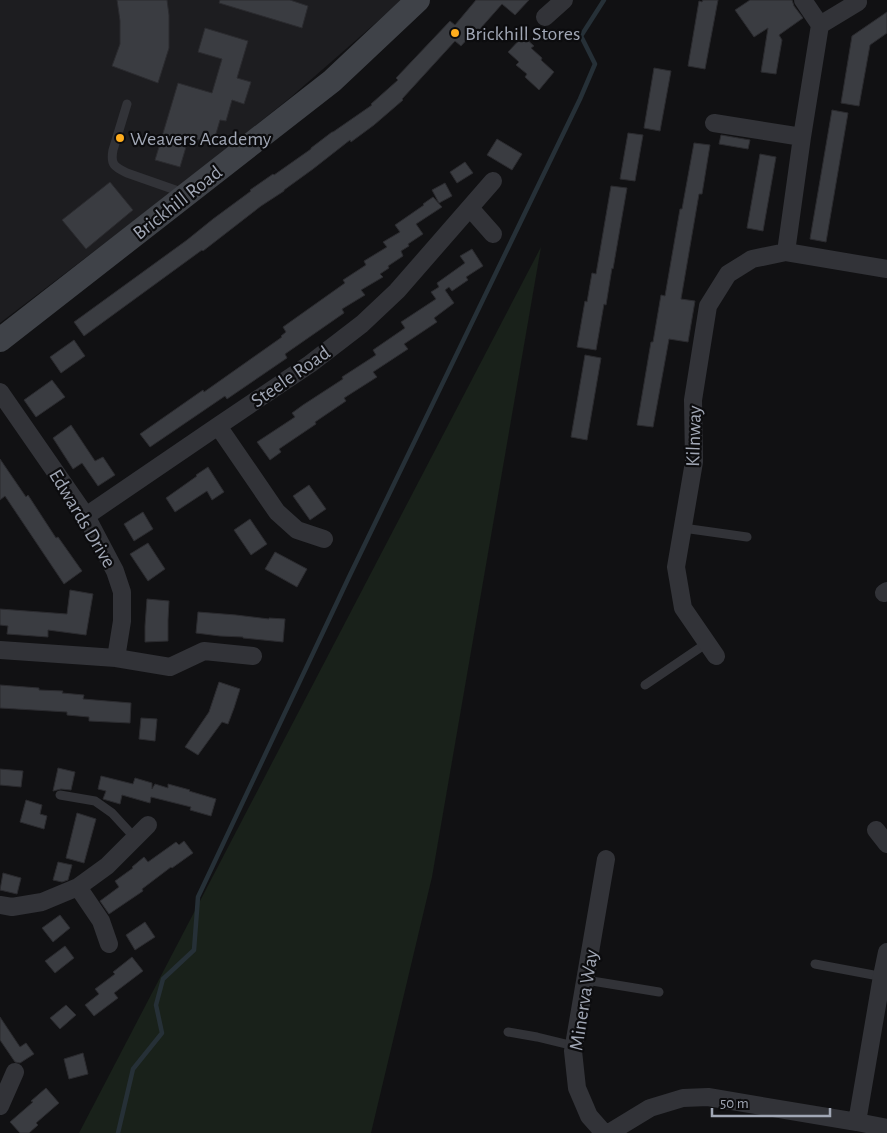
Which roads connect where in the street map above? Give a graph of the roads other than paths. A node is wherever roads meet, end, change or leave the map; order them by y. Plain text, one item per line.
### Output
1 (418, 0) edge
2 (564, 0) edge
3 (803, 0) edge
4 (858, 2) dead end
5 (545, 17) dead end
6 (820, 25) junction
7 (127, 104) dead end
8 (714, 123) dead end
9 (802, 137) junction
10 (493, 181) dead end
11 (187, 194) junction
12 (470, 208) junction
13 (493, 234) dead end
14 (786, 252) junction
15 (887, 269) edge
16 (0, 340) edge
17 (0, 392) edge
18 (218, 426) junction
19 (86, 516) junction
20 (683, 528) junction
21 (747, 537) dead end
22 (324, 539) dead end
23 (712, 649) joint
24 (0, 650) edge
25 (253, 656) dead end
26 (116, 658) junction
27 (645, 685) dead end
28 (60, 795) dead end
29 (148, 825) dead end
30 (876, 830) dead end
31 (135, 838) junction
32 (887, 844) edge
33 (606, 859) dead end
34 (78, 886) junction
35 (0, 904) edge
36 (109, 944) dead end
37 (887, 952) edge
38 (815, 964) dead end
39 (884, 977) edge
40 (586, 980) junction
41 (660, 992) dead end
42 (508, 1032) dead end
43 (574, 1046) junction
44 (15, 1072) dead end
45 (0, 1106) edge
46 (857, 1122) junction
47 (887, 1128) edge
48 (604, 1133) edge
49 (609, 1133) edge

1 - 11 street, Brickhill Road
2 - 5 street
3 - 6 street
4 - 6 street
6 - 9 street
7 - 11 lane
8 - 9 street
9 - 14 street
10 - 12 street, Steele Road
11 - 16 street, Brickhill Road
12 - 13 street
12 - 18 street, Steele Road
14 - 15 street, Kilnway
14 - 20 street, Kilnway
17 - 19 street, Edwards Drive
18 - 19 street, Steele Road
18 - 22 street
19 - 26 street, Edwards Drive
20 - 21 lane
20 - 23 street, Kilnway
23 - 27 lane
24 - 26 street
25 - 26 street
28 - 31 lane
29 - 31 street
30 - 32 street
31 - 34 street
33 - 40 street, Minerva Way
34 - 35 street
34 - 36 street
37 - 39 street
38 - 39 lane
39 - 46 street
40 - 41 lane
40 - 43 street, Minerva Way
42 - 43 lane
43 - 48 street, Minerva Way
44 - 45 street
46 - 47 street
46 - 49 street

